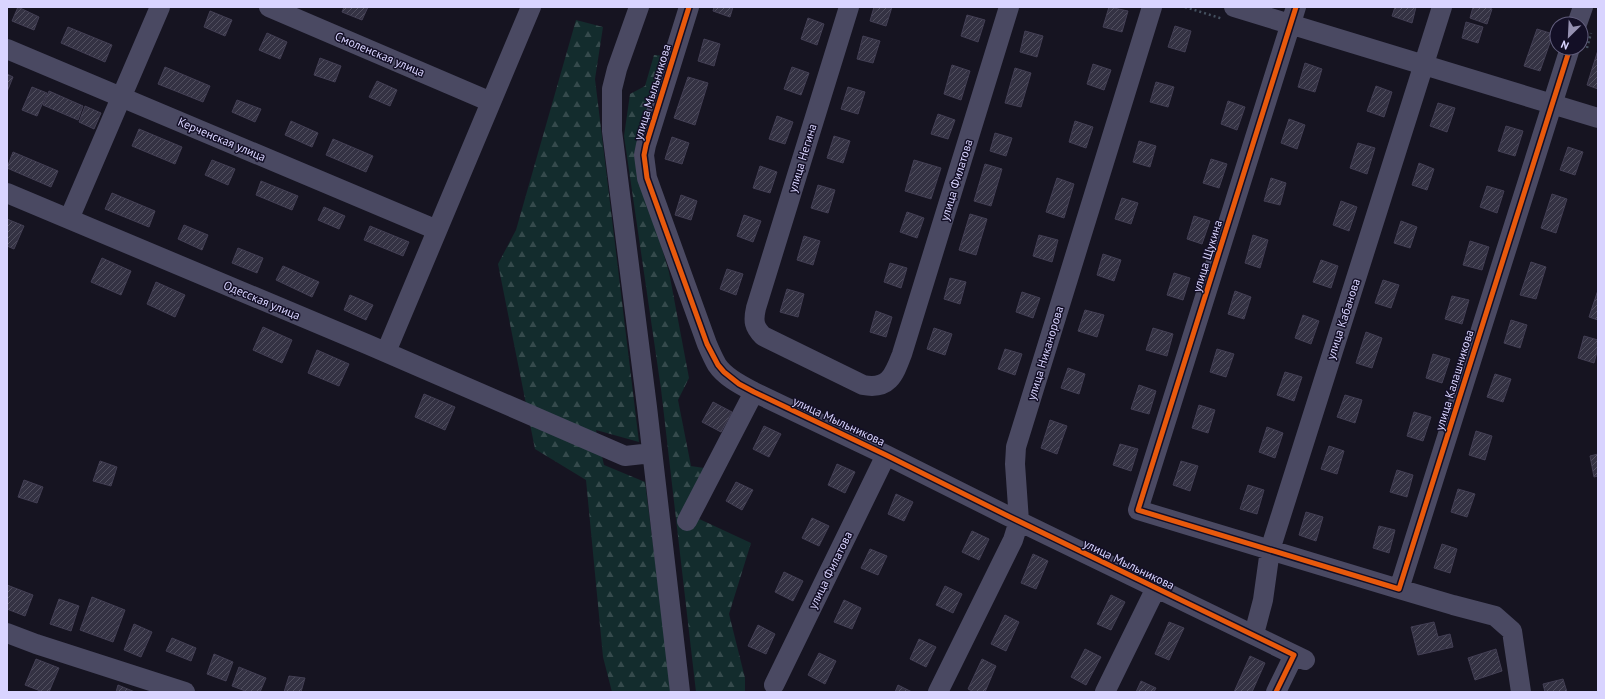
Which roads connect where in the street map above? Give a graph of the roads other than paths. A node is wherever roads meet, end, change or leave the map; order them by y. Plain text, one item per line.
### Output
1 (160, 7) edge
2 (268, 7) edge
3 (531, 7) edge
4 (689, 7) edge
5 (848, 7) edge
6 (1009, 7) edge
7 (1152, 7) edge
8 (1442, 7) edge
9 (635, 8) edge
10 (1230, 13) edge
11 (1293, 16) edge
12 (7, 49) edge
13 (1567, 56) edge
14 (1423, 66) junction
15 (122, 97) junction
16 (491, 102) junction
17 (1551, 104) junction
18 (1598, 118) edge
19 (7, 193) edge
20 (69, 219) junction
21 (437, 230) junction
22 (386, 352) junction
23 (902, 354) joint
24 (754, 392) junction
25 (652, 453) junction
26 (886, 455) junction
27 (1019, 521) junction
28 (687, 522) dead end
29 (1270, 550) junction
30 (1156, 588) junction
31 (1399, 589) junction
32 (7, 633) edge
33 (1254, 634) junction
34 (774, 685) dead end
35 (185, 692) edge
36 (680, 692) edge
37 (938, 692) edge
38 (1105, 692) edge
39 (1276, 692) edge
40 (1521, 692) edge

1 - 15 street
2 - 16 street, Смоленская улица
3 - 16 street
4 - 24 street, улица Мыльникова
5 - 23 street, улица Негина
6 - 23 street, улица Филатова
7 - 27 street, улица Никанорова
8 - 14 street, улица Кабанова
9 - 25 street
10 - 11 street
11 - 14 street
11 - 29 street, улица Щукина
12 - 15 street, Керченская улица
13 - 17 street, улица Калашникова
14 - 17 street
14 - 29 street, улица Кабанова
15 - 20 street
15 - 21 street, Керченская улица
16 - 21 street
17 - 18 street
17 - 31 street, улица Калашникова
19 - 20 street, Одесская улица
20 - 22 street, Одесская улица
21 - 22 street
22 - 25 street, Одесская улица
24 - 26 street, улица Мыльникова
24 - 28 street
25 - 36 street
26 - 27 street, улица Мыльникова
26 - 34 street, улица Филатова
27 - 30 street, улица Мыльникова
27 - 37 street, улица Никанорова
29 - 31 street
29 - 33 street, улица Кабанова
30 - 33 street, улица Мыльникова
30 - 38 street
31 - 40 street
32 - 35 street
33 - 39 street, улица Мыльникова

